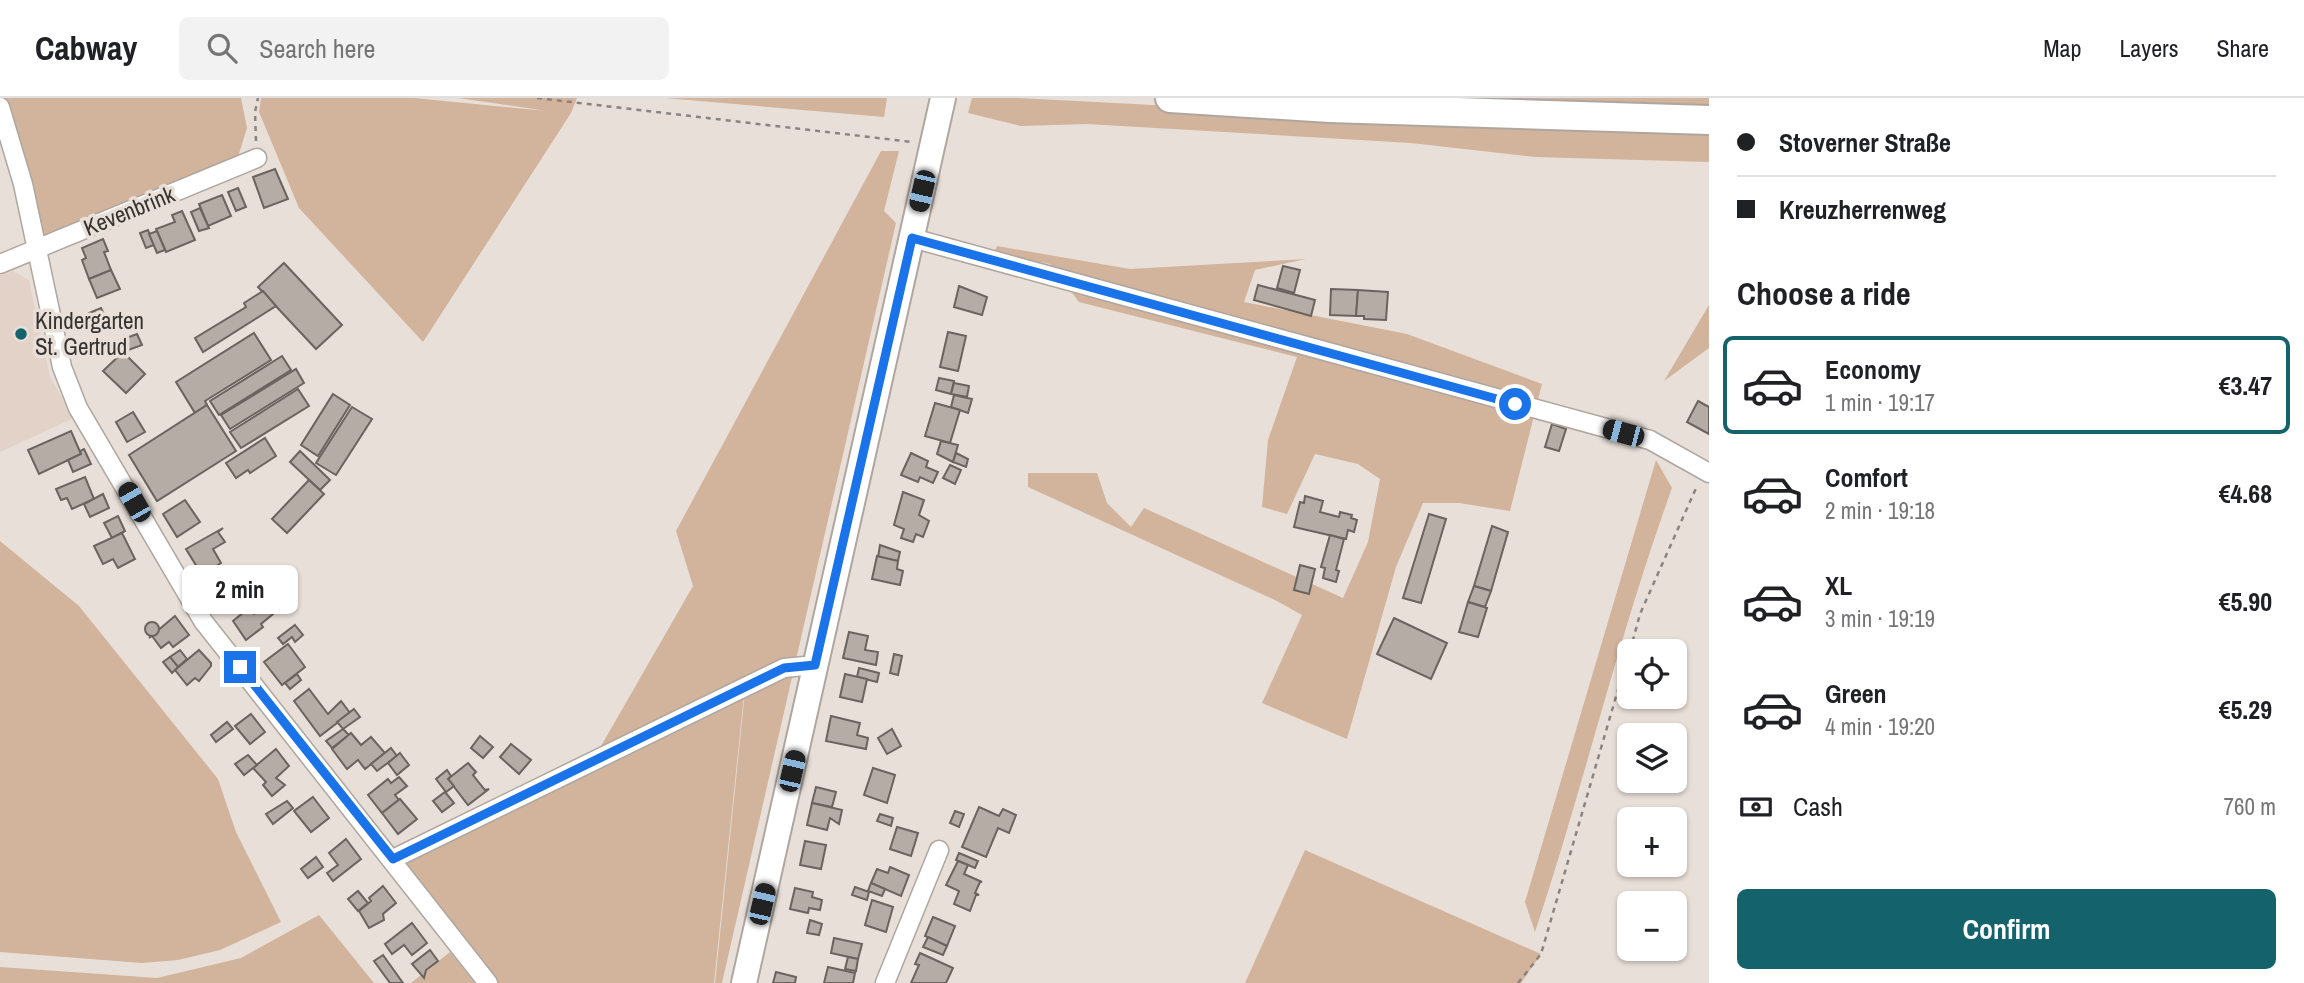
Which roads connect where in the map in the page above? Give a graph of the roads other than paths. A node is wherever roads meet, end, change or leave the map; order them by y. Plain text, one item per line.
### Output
1 (943, 98) edge
2 (1170, 98) edge
3 (0, 107) edge
4 (1709, 120) edge
5 (257, 158) road end
6 (912, 238) junction
7 (35, 250) junction
8 (0, 264) edge
9 (1706, 472) edge
10 (815, 665) junction
11 (939, 850) dead end
12 (393, 859) junction
13 (488, 983) edge
14 (744, 983) edge
15 (885, 983) edge

1 - 6 main road
2 - 4 highway
3 - 7 street
5 - 7 street, Kevenbrink
6 - 9 street
6 - 10 main road
7 - 8 street, Kevenbrink
7 - 12 street
10 - 12 street
10 - 14 main road
11 - 15 street
12 - 13 street

